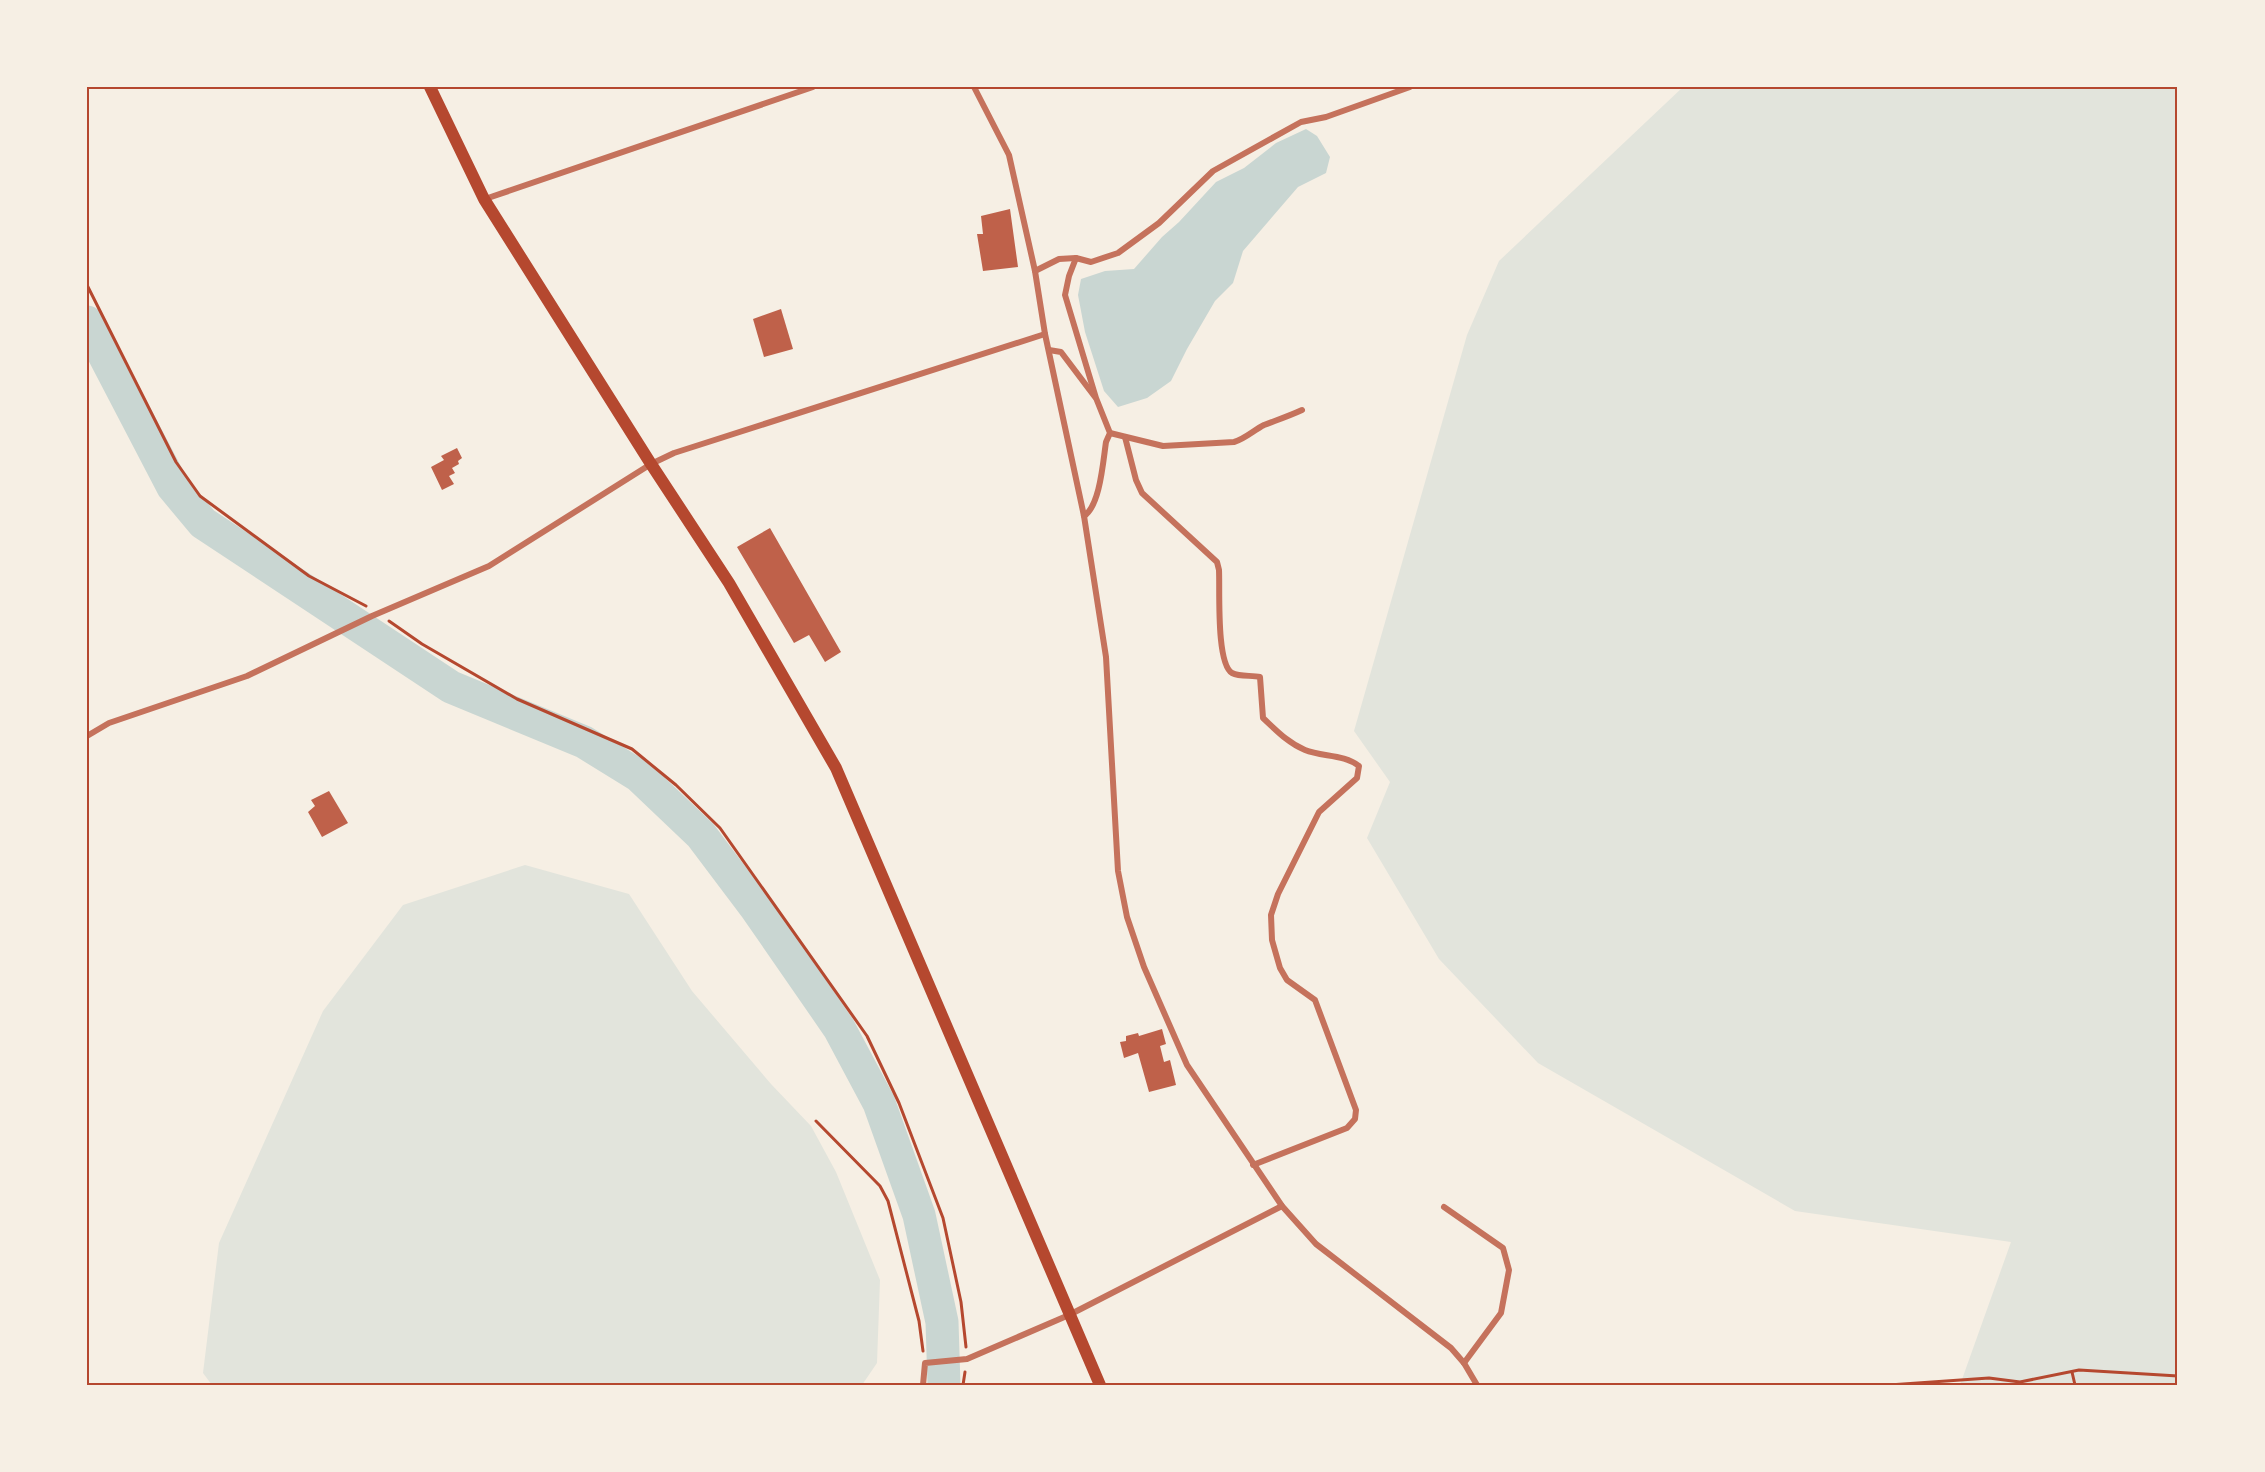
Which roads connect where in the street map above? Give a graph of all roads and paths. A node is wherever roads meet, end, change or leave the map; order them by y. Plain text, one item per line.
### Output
1 (430, 87) edge
2 (813, 87) edge
3 (974, 87) edge
4 (1410, 87) edge
5 (484, 199) junction
6 (1076, 258) junction
7 (1035, 271) junction
8 (87, 285) edge
9 (1045, 334) junction
10 (1049, 350) junction
11 (1096, 398) junction
12 (1302, 410) dead end
13 (1110, 433) junction
14 (1125, 437) junction
15 (651, 464) junction
16 (1084, 516) junction
17 (380, 614) junction
18 (87, 736) edge
19 (816, 1121) dead end
20 (1253, 1166) junction
21 (1282, 1206) junction
22 (1444, 1207) dead end
23 (1069, 1315) junction
24 (964, 1359) junction
25 (927, 1363) junction
26 (1464, 1363) junction
27 (2073, 1372) junction
28 (2178, 1376) edge
29 (923, 1385) edge
30 (1100, 1385) edge
31 (1477, 1385) edge
32 (1889, 1385) edge
33 (2075, 1385) edge

1 - 5 main road
2 - 5 street
3 - 7 street
4 - 6 street
5 - 15 main road
6 - 7 street
6 - 11 street
7 - 9 street
8 - 17 path
9 - 10 street
9 - 15 street
10 - 11 street
10 - 16 street
11 - 13 street
12 - 14 street
13 - 14 street
13 - 16 street
14 - 20 street
15 - 17 street
15 - 23 main road
16 - 20 street
17 - 18 street
17 - 24 path
19 - 25 path
20 - 21 street
21 - 23 street
21 - 26 street
22 - 26 street
23 - 24 street
23 - 30 main road
24 - 25 street
25 - 29 street
26 - 31 street
27 - 28 path
27 - 32 path
27 - 33 path

